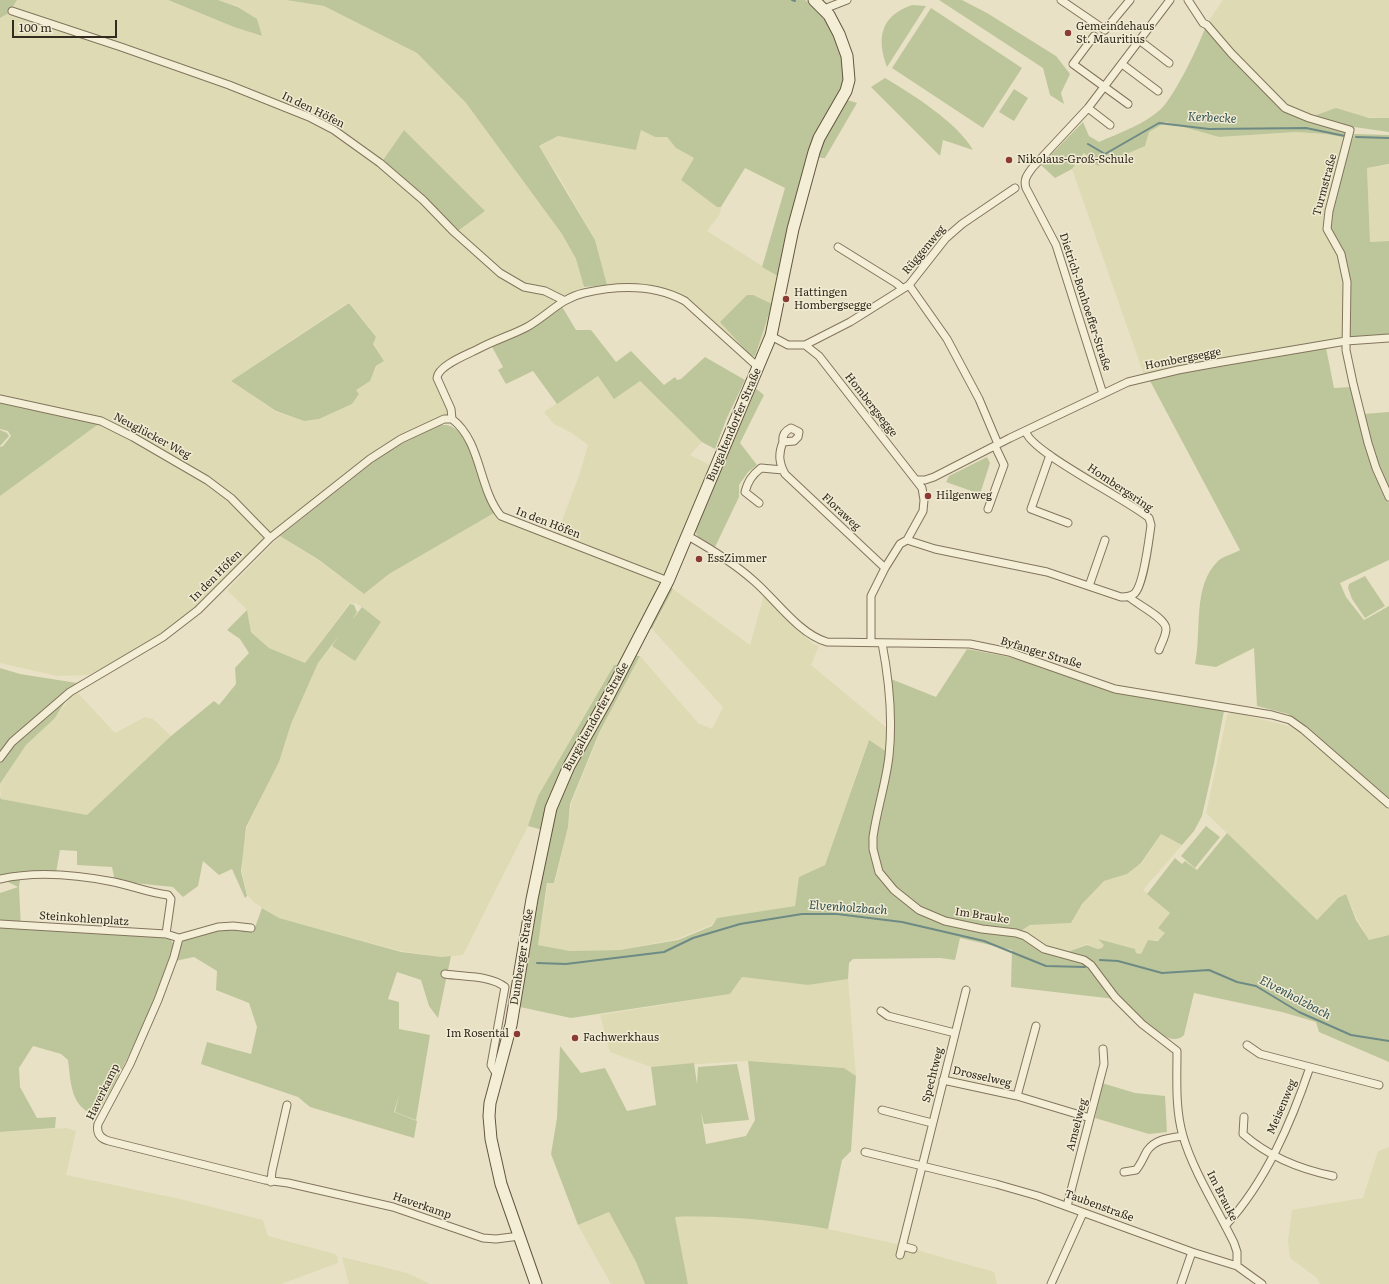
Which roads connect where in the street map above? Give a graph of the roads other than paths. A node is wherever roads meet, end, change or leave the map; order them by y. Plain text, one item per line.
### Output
1 (814, 0) edge
2 (847, 0) edge
3 (1061, 0) edge
4 (1130, 0) edge
5 (1170, 0) edge
6 (1188, 0) edge
7 (824, 8) junction
8 (12, 11) dead end
9 (1094, 36) dead end
10 (1139, 40) junction
11 (1168, 63) dead end
12 (1122, 64) junction
13 (1105, 86) junction
14 (1158, 91) dead end
15 (1128, 104) dead end
16 (1088, 108) junction
17 (1110, 125) dead end
18 (1015, 188) dead end
19 (838, 247) dead end
20 (909, 284) junction
21 (902, 288) junction
22 (563, 300) junction
23 (770, 336) junction
24 (1389, 338) edge
25 (1346, 341) junction
26 (805, 345) junction
27 (758, 367) junction
28 (1103, 394) junction
29 (0, 398) edge
30 (452, 420) junction
31 (1026, 431) junction
32 (783, 442) dead end
33 (996, 445) junction
34 (1050, 455) junction
35 (783, 470) junction
36 (917, 480) junction
37 (1389, 497) edge
38 (759, 503) dead end
39 (988, 509) dead end
40 (1068, 523) dead end
41 (688, 536) junction
42 (270, 538) junction
43 (907, 540) junction
44 (1105, 540) dead end
45 (885, 568) junction
46 (668, 581) junction
47 (1089, 586) junction
48 (1129, 597) junction
49 (871, 642) junction
50 (882, 643) junction
51 (1159, 650) dead end
52 (0, 758) edge
53 (1389, 804) edge
54 (545, 838) joint
55 (0, 879) edge
56 (0, 924) edge
57 (251, 928) dead end
58 (166, 934) junction
59 (179, 938) junction
60 (445, 974) dead end
61 (966, 990) dead end
62 (881, 1011) dead end
63 (1036, 1026) dead end
64 (955, 1033) junction
65 (1247, 1045) dead end
66 (1103, 1049) dead end
67 (1310, 1067) junction
68 (497, 1075) junction
69 (944, 1080) junction
70 (1379, 1085) dead end
71 (1017, 1096) junction
72 (287, 1105) dead end
73 (882, 1110) dead end
74 (1244, 1117) dead end
75 (1090, 1118) junction
76 (932, 1123) junction
77 (1183, 1136) junction
78 (865, 1152) dead end
79 (1273, 1156) junction
80 (920, 1166) junction
81 (1124, 1172) dead end
82 (1333, 1176) dead end
83 (271, 1182) junction
84 (1067, 1206) junction
85 (1083, 1213) junction
86 (1226, 1225) junction
87 (520, 1236) junction
88 (902, 1246) junction
89 (913, 1249) dead end
90 (1192, 1252) junction
91 (900, 1255) dead end
92 (1237, 1266) junction
93 (536, 1284) edge
94 (1051, 1284) edge
95 (1181, 1284) edge
96 (1262, 1284) edge

1 - 7 main road, Burgaltendorfer Straße
2 - 7 street
3 - 4 street
5 - 10 street
6 - 25 street, Turmstraße
7 - 23 main road, Burgaltendorfer Straße
8 - 22 street, In den Höfen
9 - 13 street
10 - 11 street
10 - 12 street
12 - 13 street
12 - 14 street
13 - 15 street
13 - 16 street
16 - 17 street
16 - 28 street, Dietrich-Bonhoeffer-Straße
18 - 20 street, Rüggenweg
19 - 21 street
20 - 21 street, Rüggenweg
20 - 33 street
21 - 26 street, Rüggenweg
22 - 27 street, In den Höfen
22 - 30 street, In den Höfen
23 - 26 street
23 - 27 main road, Burgaltendorfer Straße
24 - 25 street, Hombergsegge
25 - 28 street, Hombergsegge
25 - 37 street, Turmstraße
26 - 36 street, Hombergsegge
27 - 41 main road, Burgaltendorfer Straße
28 - 31 street, Hombergsegge
29 - 42 street, Neuglücker Weg
30 - 42 street, In den Höfen
30 - 46 street, In den Höfen
31 - 33 street, Hombergsegge
31 - 34 street, Hombergsring
32 - 35 street
33 - 36 street, Hombergsegge
33 - 39 street
34 - 40 street
34 - 48 street, Hombergsring
35 - 38 street
35 - 45 street, Floraweg
36 - 43 street
41 - 46 main road, Burgaltendorfer Straße
41 - 49 street, Byfanger Straße
42 - 52 street, In den Höfen
43 - 45 street
43 - 47 street
44 - 47 street
45 - 49 street
46 - 54 main road, Burgaltendorfer Straße
47 - 48 street
48 - 51 street
49 - 50 street, Byfanger Straße
50 - 53 street, Byfanger Straße
50 - 77 street, Im Brauke
54 - 68 main road, Dumberger Straße
55 - 58 street
56 - 58 street, Steinkohlenplatz
57 - 59 street
58 - 59 street, Steinkohlenplatz
59 - 83 street, Haverkamp
60 - 68 street, Dumberger Straße
61 - 64 street, Spechtweg
62 - 64 street
63 - 71 street, Drosselweg
64 - 69 street, Spechtweg
65 - 67 street, Meisenweg
66 - 75 street, Amselweg
67 - 70 street, Meisenweg
67 - 79 street, Meisenweg
68 - 87 main road, Dumberger Straße
69 - 71 street, Drosselweg
69 - 76 street, Spechtweg
71 - 75 street, Drosselweg
72 - 83 street
73 - 76 street
74 - 79 street, Meisenweg
75 - 84 street, Amselweg
76 - 80 street, Spechtweg
77 - 81 street
77 - 86 street, Im Brauke
78 - 80 street, Taubenstraße
79 - 82 street, Meisenweg
79 - 86 street, Meisenweg
80 - 84 street, Taubenstraße
80 - 88 street
83 - 87 street, Haverkamp
84 - 85 street, Taubenstraße
85 - 90 street, Taubenstraße
85 - 94 street
86 - 92 street, Im Brauke
87 - 93 main road, Dumberger Straße
88 - 89 street
88 - 91 street
90 - 92 street, Taubenstraße
90 - 95 street
92 - 96 street, Taubenstraße

